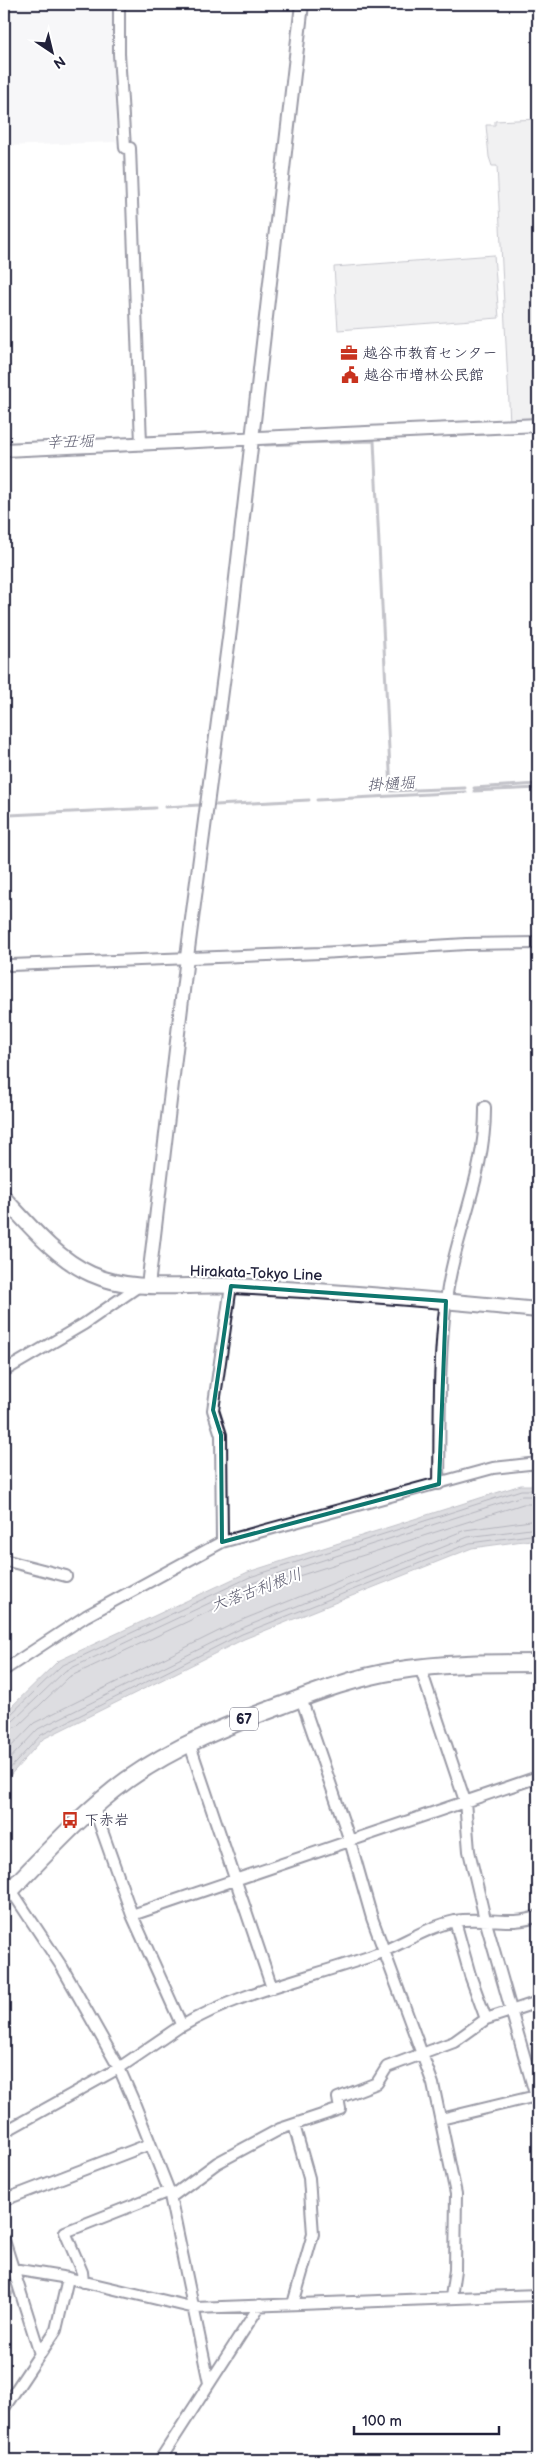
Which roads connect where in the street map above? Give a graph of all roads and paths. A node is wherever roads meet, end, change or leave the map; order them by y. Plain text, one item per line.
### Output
1 (120, 4) edge
2 (302, 4) edge
3 (538, 425) edge
4 (252, 438) junction
5 (140, 443) junction
6 (4, 450) edge
7 (538, 943) edge
8 (187, 957) junction
9 (9, 963) edge
10 (485, 1107) dead end
11 (4, 1198) edge
12 (9, 1210) edge
13 (144, 1286) junction
14 (230, 1286) junction
15 (446, 1301) junction
16 (538, 1310) edge
17 (4, 1372) edge
18 (538, 1463) edge
19 (439, 1484) junction
20 (222, 1542) junction
21 (4, 1560) edge
22 (66, 1576) dead end
23 (538, 1663) edge
24 (420, 1667) junction
25 (4, 1670) edge
26 (301, 1698) junction
27 (189, 1742) junction
28 (538, 1777) edge
29 (465, 1801) junction
30 (94, 1808) junction
31 (350, 1841) junction
32 (237, 1880) junction
33 (7, 1893) edge
34 (132, 1915) junction
35 (538, 1916) edge
36 (485, 1919) junction
37 (456, 1921) junction
38 (384, 1951) junction
39 (272, 1988) junction
40 (538, 2002) edge
41 (512, 2009) junction
42 (486, 2019) junction
43 (182, 2025) junction
44 (422, 2056) junction
45 (119, 2068) junction
46 (537, 2100) edge
47 (441, 2119) junction
48 (294, 2125) junction
49 (4, 2132) edge
50 (150, 2144) junction
51 (170, 2194) junction
52 (4, 2200) edge
53 (5, 2247) edge
54 (13, 2270) junction
55 (68, 2278) junction
56 (83, 2282) junction
57 (538, 2296) edge
58 (451, 2297) junction
59 (293, 2304) junction
60 (260, 2305) junction
61 (195, 2308) junction
62 (40, 2354) junction
63 (209, 2383) junction
64 (4, 2408) edge
65 (160, 2460) edge

1 - 5 street
2 - 4 street
3 - 4 street
4 - 5 street
4 - 8 street
5 - 6 street
7 - 8 street
8 - 9 street
8 - 13 street
10 - 15 street
11 - 12 main road, Hirakata-Tokyo Line
12 - 13 main road, Hirakata-Tokyo Line
13 - 14 main road, Hirakata-Tokyo Line
13 - 17 street
14 - 15 main road, Hirakata-Tokyo Line
14 - 20 street
15 - 16 main road, Hirakata-Tokyo Line
15 - 19 street
18 - 19 street
19 - 20 street
20 - 25 street
21 - 22 street
23 - 24 main road, 67
24 - 26 main road, 67
24 - 29 street
26 - 27 main road, 67
26 - 31 street
27 - 30 main road, 67
27 - 32 street
28 - 29 street
29 - 31 street
29 - 36 street
30 - 33 main road, 67
30 - 34 street
31 - 32 street
31 - 38 street
32 - 34 street
32 - 39 street
33 - 45 street
34 - 43 street
35 - 36 street
36 - 37 street
36 - 41 street
37 - 38 street
37 - 42 street
38 - 39 street
38 - 44 street
39 - 43 street
40 - 41 street
41 - 42 street
41 - 46 street
42 - 44 street
43 - 45 street
44 - 47 street
44 - 48 street
45 - 49 street
45 - 50 street
46 - 47 street
47 - 58 street
48 - 51 street
48 - 59 street
50 - 51 street
50 - 52 street
51 - 56 street
51 - 61 street
53 - 54 street
54 - 55 street
54 - 62 street
55 - 56 street
55 - 62 street
56 - 61 street
57 - 58 street
58 - 59 street
59 - 60 street
60 - 61 street
60 - 63 street
61 - 63 street
62 - 64 street
63 - 65 street

